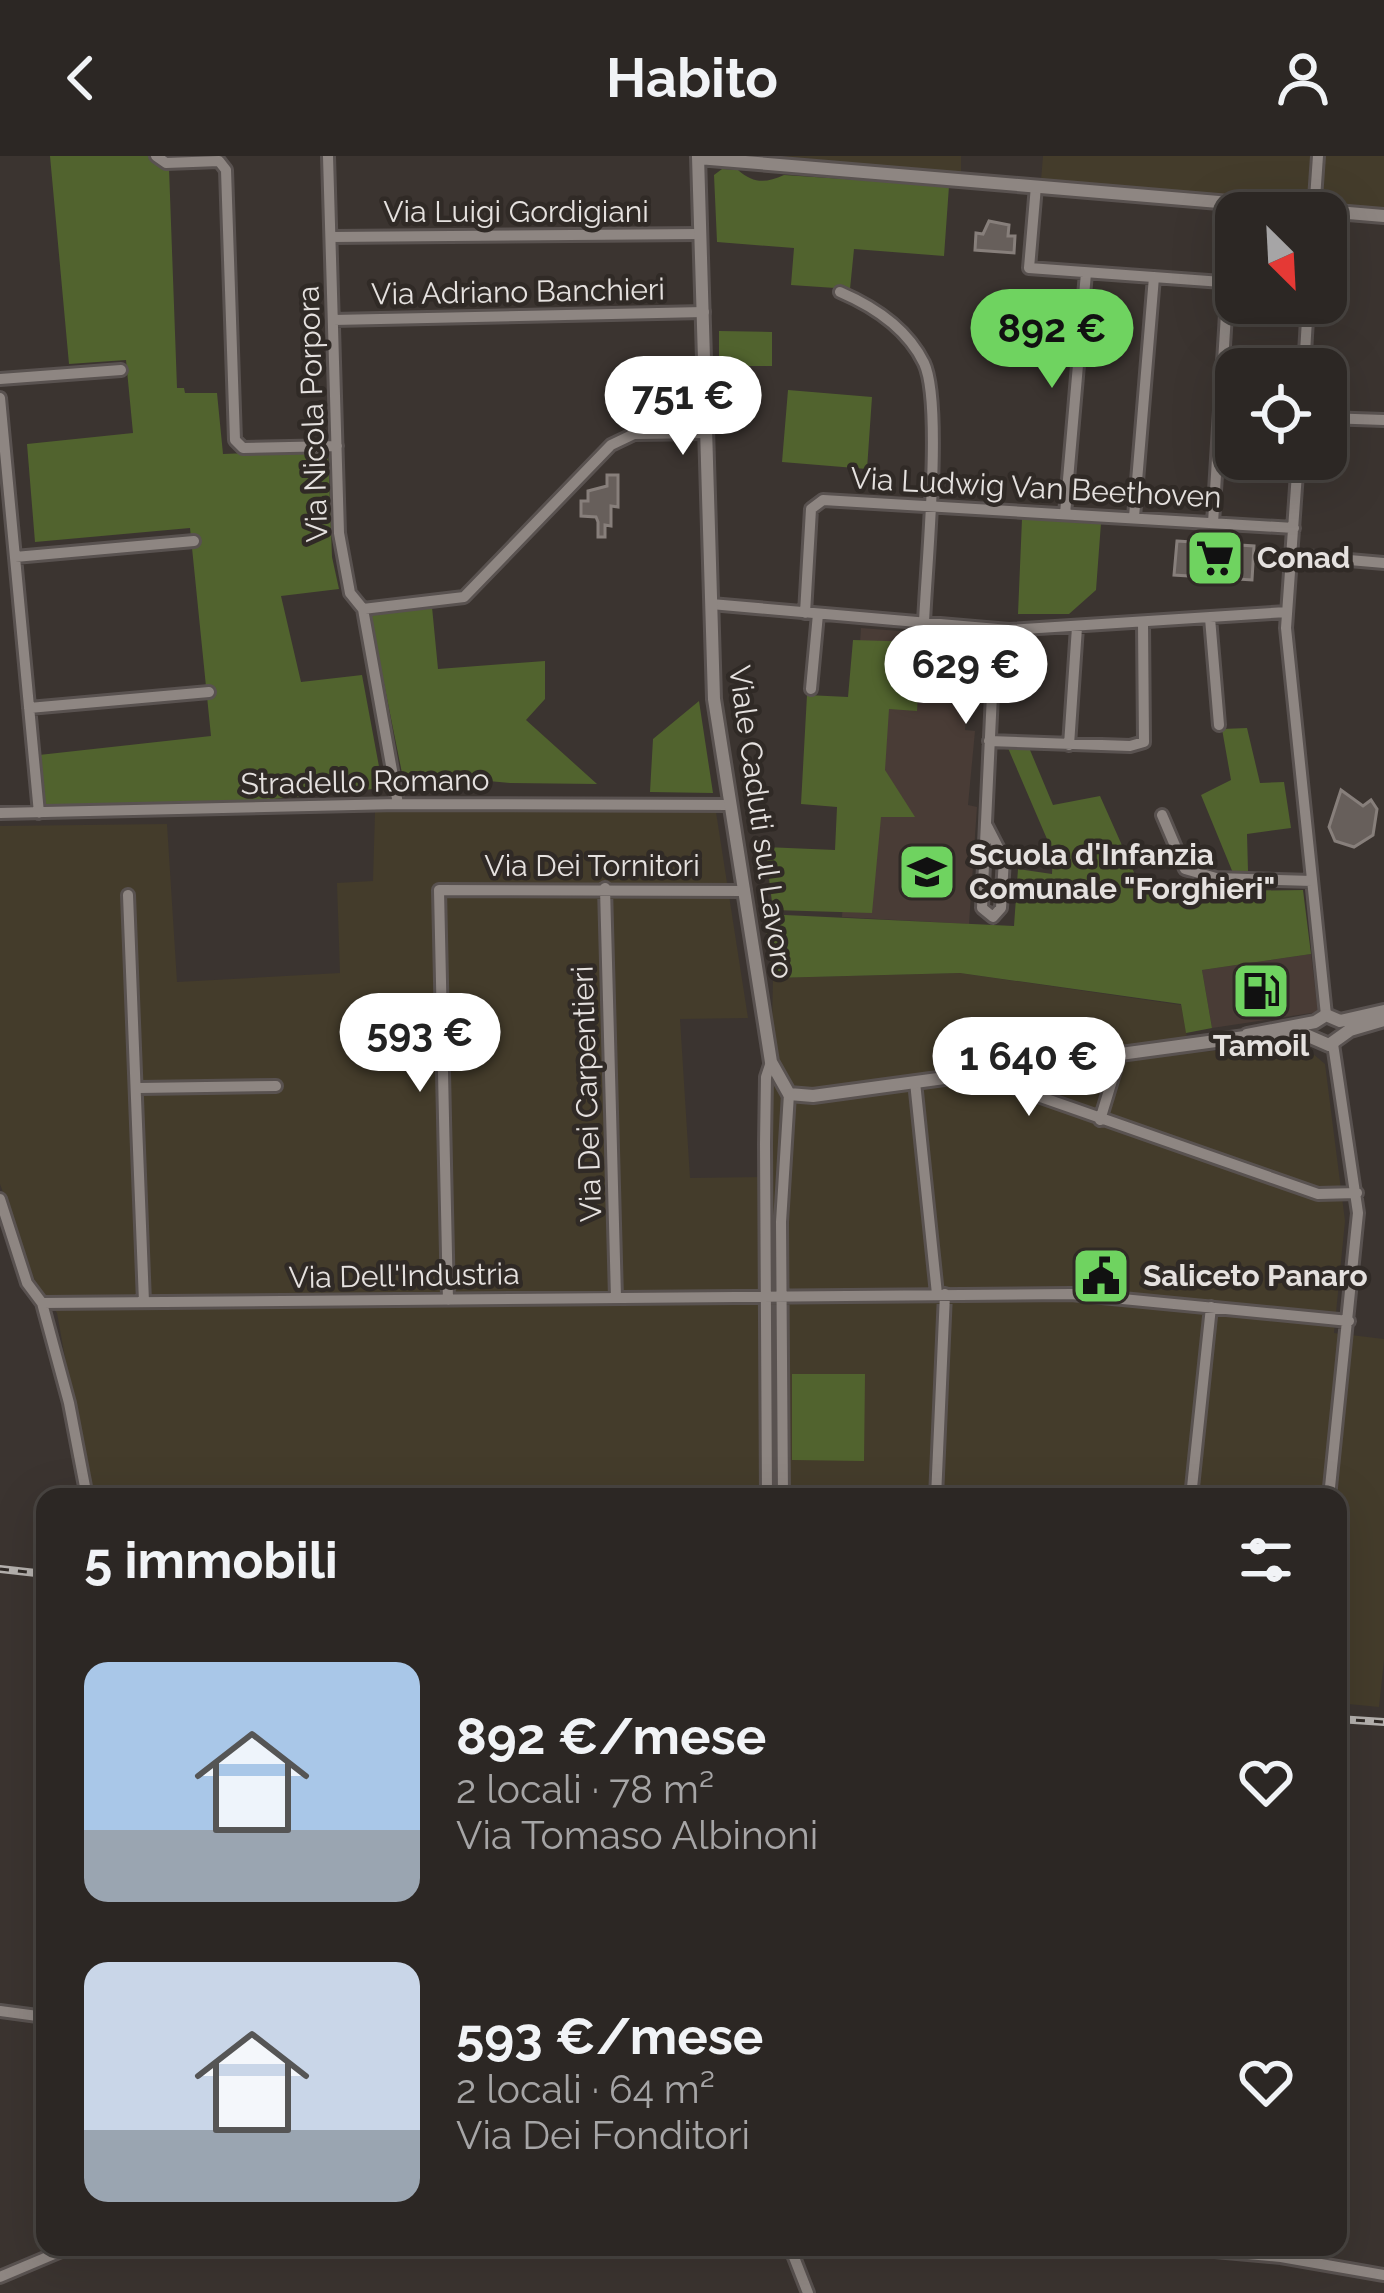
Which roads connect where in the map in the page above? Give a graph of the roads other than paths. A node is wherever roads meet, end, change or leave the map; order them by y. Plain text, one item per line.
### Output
1 (156, 156) edge
2 (328, 156) edge
3 (1318, 156) edge
4 (693, 157) edge
5 (1036, 186) junction
6 (1315, 192) edge
7 (1215, 202) edge
8 (1347, 213) edge
9 (1384, 216) edge
10 (700, 234) junction
11 (331, 237) junction
12 (1086, 273) junction
13 (1154, 277) junction
14 (1215, 282) edge
15 (840, 292) dead end
16 (704, 311) junction
17 (333, 320) junction
18 (1229, 324) edge
19 (121, 370) dead end
20 (0, 379) edge
21 (0, 398) edge
22 (1347, 419) edge
23 (1384, 420) edge
24 (706, 433) junction
25 (337, 446) junction
26 (1297, 480) edge
27 (928, 506) junction
28 (1065, 514) junction
29 (1134, 518) junction
30 (1213, 523) junction
31 (1294, 528) junction
32 (194, 541) dead end
33 (1292, 555) junction
34 (15, 557) junction
35 (1384, 563) edge
36 (711, 604) junction
37 (363, 609) junction
38 (1287, 612) junction
39 (812, 613) junction
40 (1210, 618) junction
41 (1142, 622) junction
42 (924, 623) junction
43 (1077, 627) junction
44 (995, 629) junction
45 (811, 689) dead end
46 (209, 692) dead end
47 (29, 708) junction
48 (1219, 725) dead end
49 (989, 741) junction
50 (1069, 745) junction
51 (398, 804) junction
52 (731, 805) junction
53 (0, 813) edge
54 (39, 813) junction
55 (1162, 815) dead end
56 (987, 826) junction
57 (1312, 881) junction
58 (605, 888) junction
59 (745, 891) junction
60 (128, 895) dead end
61 (1384, 1011) edge
62 (1384, 1020) edge
63 (1318, 1025) junction
64 (1339, 1033) junction
65 (1120, 1054) junction
66 (771, 1062) junction
67 (975, 1074) junction
68 (915, 1082) junction
69 (276, 1086) dead end
70 (139, 1088) junction
71 (789, 1094) junction
72 (1100, 1120) junction
73 (1357, 1193) junction
74 (0, 1199) edge
75 (941, 1294) junction
76 (766, 1296) junction
77 (782, 1296) junction
78 (616, 1298) junction
79 (448, 1300) junction
80 (144, 1302) junction
81 (42, 1303) junction
82 (1211, 1307) junction
83 (1348, 1322) junction
84 (85, 1488) edge
85 (766, 1488) edge
86 (783, 1488) edge
87 (936, 1488) edge
88 (1192, 1488) edge
89 (1330, 1488) edge
90 (0, 2011) edge
91 (36, 2016) edge
92 (50, 2256) edge
93 (794, 2256) edge
94 (1270, 2256) edge
95 (1384, 2276) edge
96 (0, 2277) edge
97 (808, 2293) edge

1 - 25 street
2 - 11 street, Via Nicola Porpora
3 - 6 street
4 - 5 street
4 - 10 street, Viale Caduti sul Lavoro
5 - 7 street
5 - 12 street
8 - 9 street
10 - 11 street, Via Luigi Gordigiani
10 - 16 street, Viale Caduti sul Lavoro
11 - 17 street, Via Nicola Porpora
12 - 13 street
12 - 28 street
13 - 14 street
13 - 29 street
15 - 27 street
16 - 17 street, Via Adriano Banchieri
16 - 24 street, Viale Caduti sul Lavoro
17 - 25 street, Via Nicola Porpora
18 - 30 street
19 - 20 street
21 - 34 street
22 - 23 street
24 - 36 street, Viale Caduti sul Lavoro
24 - 37 street
25 - 37 street, Via Nicola Porpora
26 - 31 street
27 - 28 street, Via Ludwig Van Beethoven
27 - 39 street, Via Ludwig Van Beethoven
27 - 42 street
28 - 29 street, Via Ludwig Van Beethoven
29 - 30 street, Via Ludwig Van Beethoven
30 - 31 street, Via Ludwig Van Beethoven
31 - 33 street
32 - 34 street
33 - 35 street
33 - 38 street
34 - 47 street
36 - 39 street
36 - 52 street, Viale Caduti sul Lavoro
37 - 51 street, Via Nicola Porpora
38 - 40 street
38 - 57 street
39 - 42 street
39 - 45 street
40 - 41 street
40 - 48 street
41 - 43 street
41 - 50 street
42 - 44 street
43 - 44 street
43 - 50 street
44 - 49 street
46 - 47 street
47 - 54 street
49 - 50 street
49 - 56 street
51 - 52 street, Stradello Romano
51 - 54 street, Stradello Romano
52 - 59 street, Viale Caduti sul Lavoro
53 - 54 street, Stradello Romano
55 - 57 street
56 - 56 street
57 - 63 street
58 - 59 street, Via Dei Tornitori
58 - 78 street, Via Dei Carpentieri
58 - 79 street, Via Dei Tornitori
59 - 66 street, Viale Caduti sul Lavoro
60 - 70 street
61 - 64 street
62 - 64 street
63 - 64 street
63 - 64 street
63 - 65 street
64 - 73 street
65 - 67 street
65 - 72 street
66 - 71 street, Viale Caduti sul Lavoro
66 - 76 street, Viale Caduti sul Lavoro
67 - 68 street
67 - 72 street
68 - 71 street
68 - 75 street
69 - 70 street
70 - 80 street
71 - 77 street
72 - 73 street
73 - 83 street
74 - 81 street
75 - 77 street
75 - 82 street
75 - 87 street
76 - 77 street
76 - 78 street, Via Dell'Industria
76 - 85 street, Viale Caduti sul Lavoro
77 - 86 street
78 - 79 street, Via Dell'Industria
79 - 80 street, Via Dell'Industria
80 - 81 street, Via Dell'Industria
81 - 84 street
82 - 83 street
82 - 88 street
83 - 89 street
90 - 91 street
92 - 96 street
93 - 97 street
94 - 95 street

